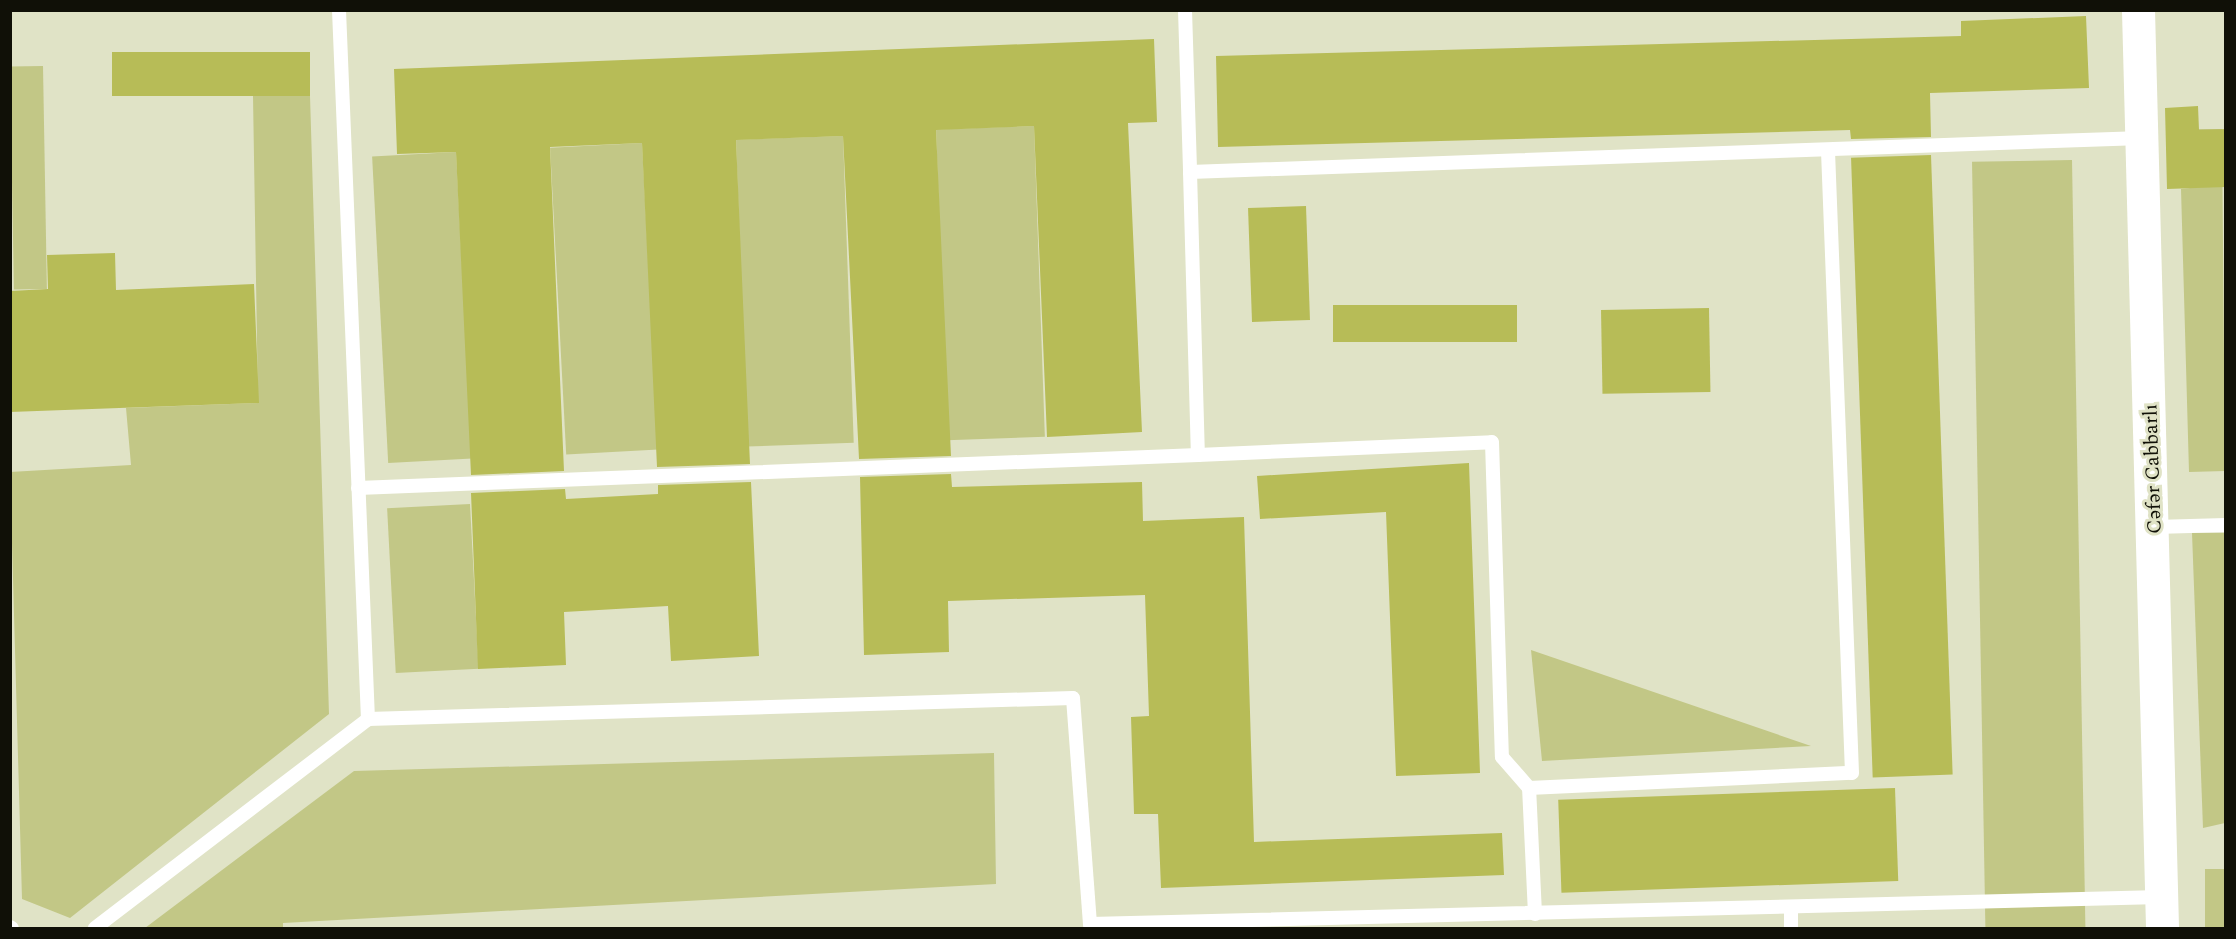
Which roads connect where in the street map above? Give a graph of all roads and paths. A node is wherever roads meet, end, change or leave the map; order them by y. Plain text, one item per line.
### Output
1 (339, 10) edge
2 (1185, 10) edge
3 (2139, 10) edge
4 (2142, 138) junction
5 (1828, 150) junction
6 (1190, 172) junction
7 (1198, 454) junction
8 (358, 488) junction
9 (2226, 525) edge
10 (2155, 527) junction
11 (368, 719) junction
12 (1529, 788) junction
13 (1791, 909) junction
14 (2162, 913) edge
15 (1535, 914) junction
16 (1178, 925) edge
17 (95, 928) edge
18 (1791, 928) edge

1 - 8 lane
2 - 6 lane
3 - 4 street, Cəfər Cabbarlı
4 - 5 lane
4 - 10 street, Cəfər Cabbarlı
5 - 6 lane
5 - 12 lane
6 - 7 lane
7 - 8 lane
7 - 12 lane
8 - 11 lane
9 - 10 lane
10 - 14 street, Cəfər Cabbarlı
11 - 16 lane
11 - 17 lane
12 - 15 lane
13 - 14 lane
13 - 15 lane
13 - 18 lane
15 - 16 lane

